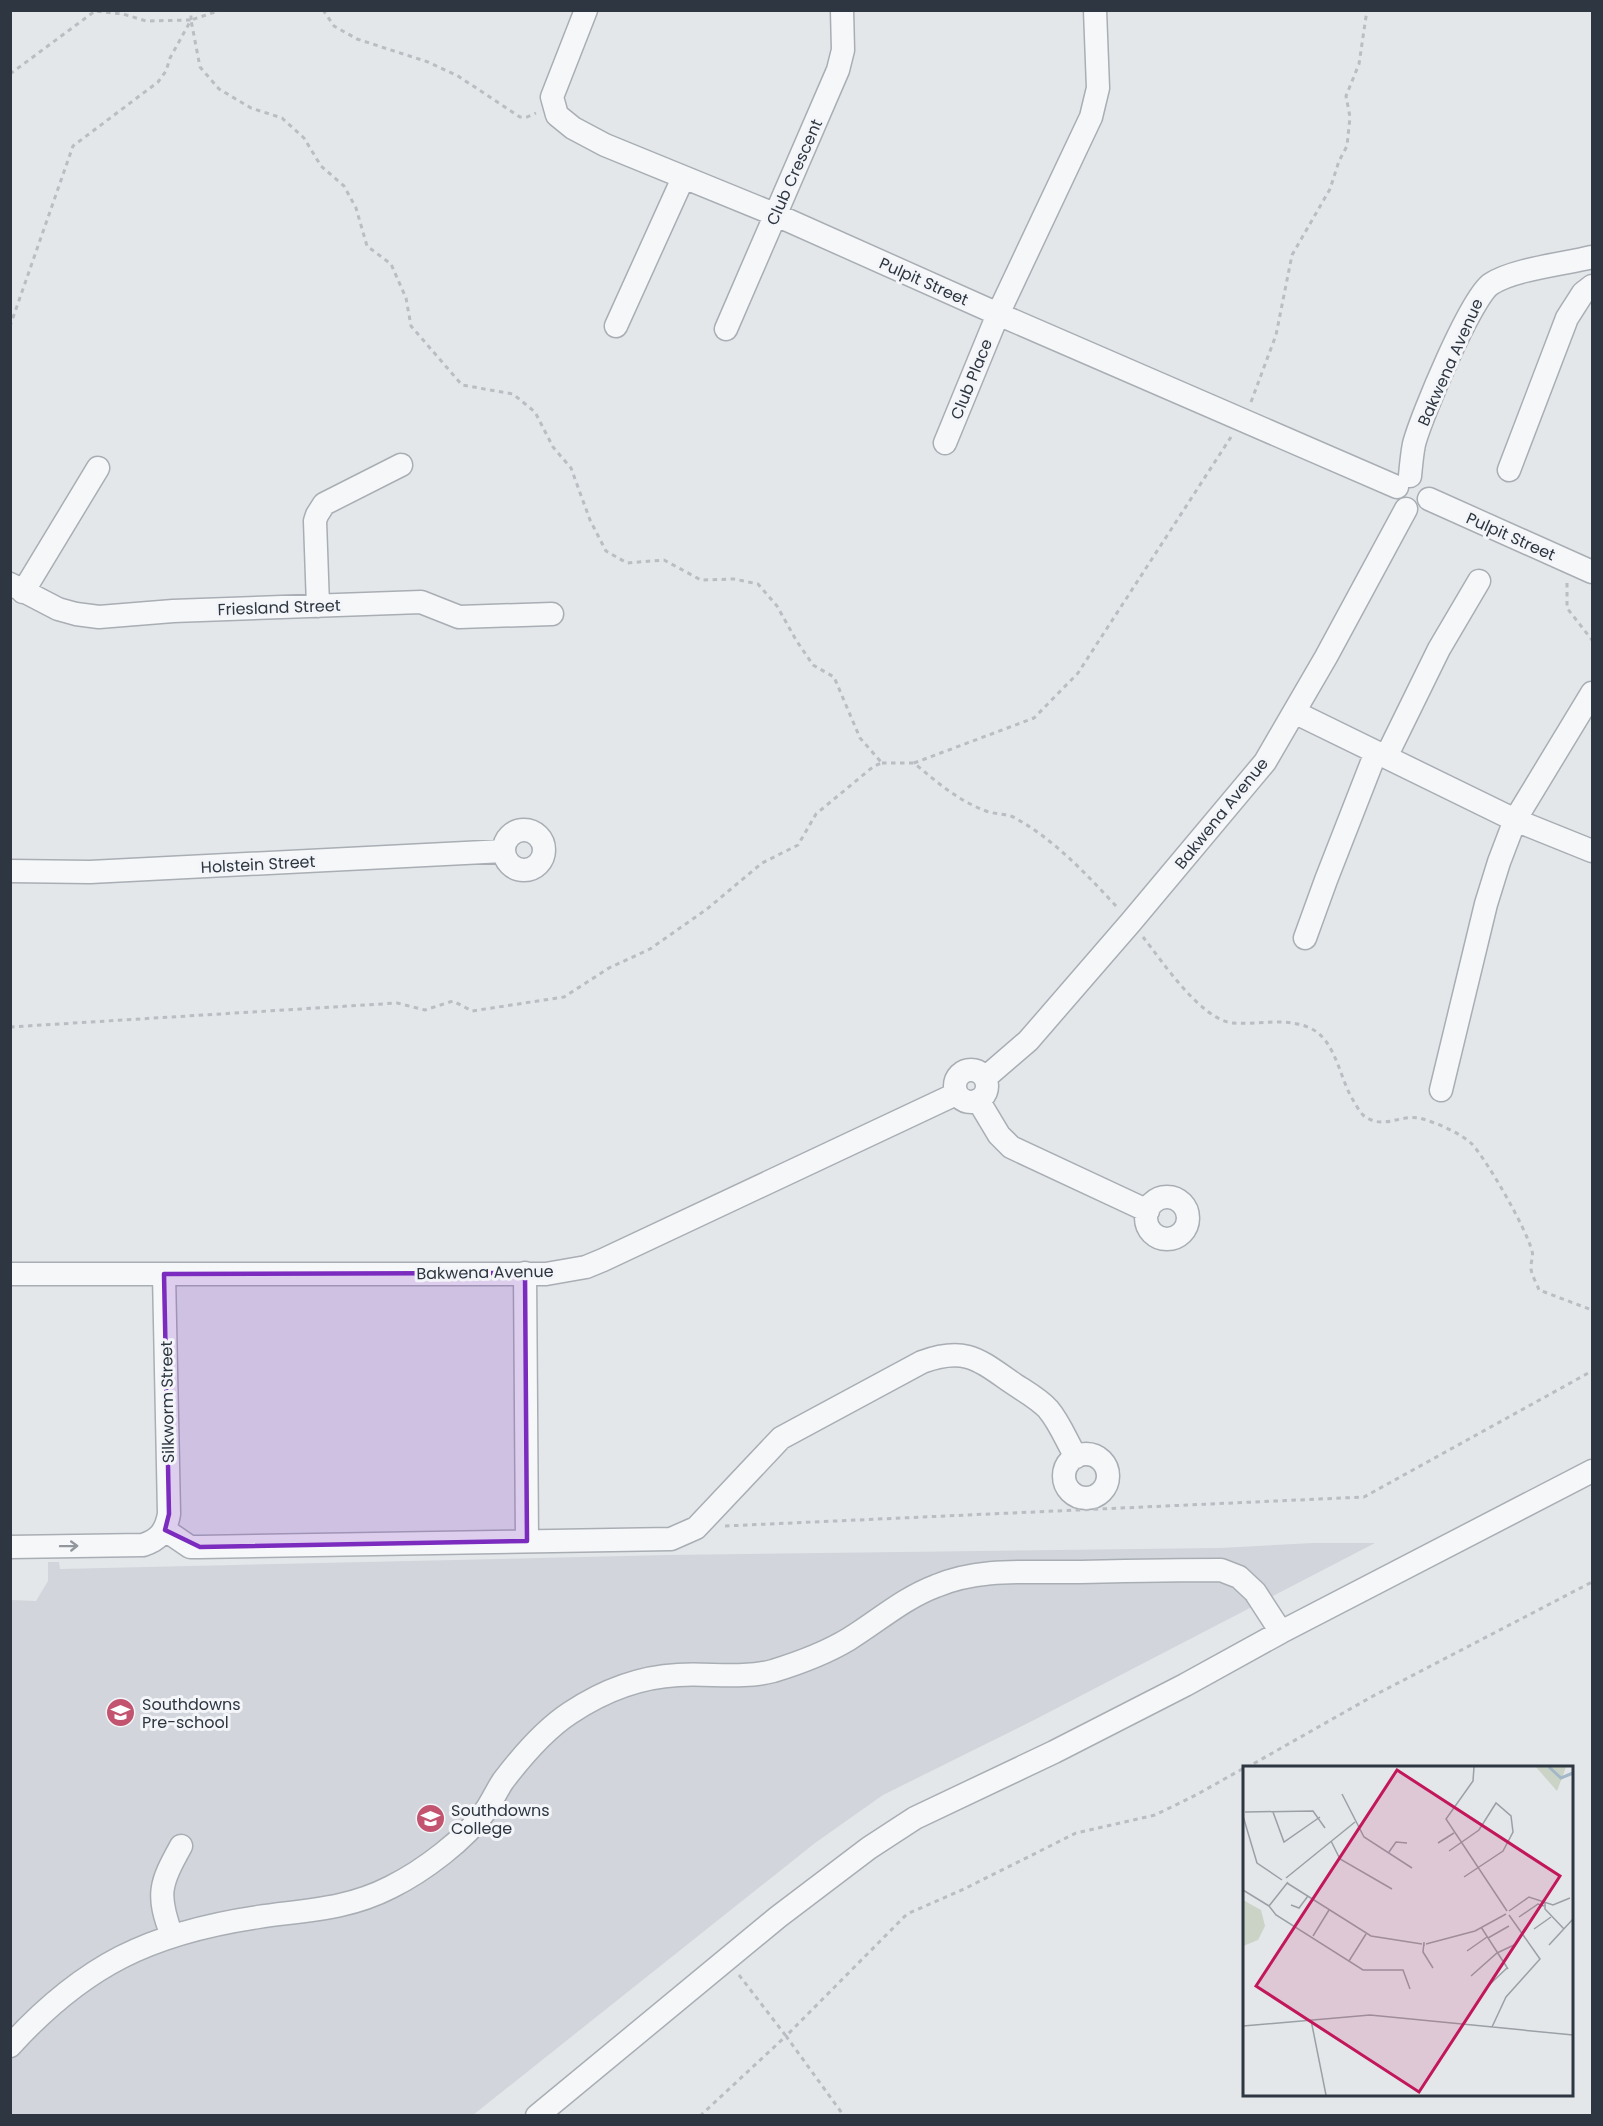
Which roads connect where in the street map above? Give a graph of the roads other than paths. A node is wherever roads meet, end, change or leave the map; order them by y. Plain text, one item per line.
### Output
1 (586, 10) edge
2 (842, 10) edge
3 (1095, 10) edge
4 (683, 178) junction
5 (774, 214) junction
6 (1593, 258) edge
7 (1593, 286) edge
8 (998, 314) junction
9 (615, 326) dead end
10 (726, 329) dead end
11 (945, 443) dead end
12 (401, 465) dead end
13 (98, 468) dead end
14 (1509, 470) dead end
15 (1403, 481) junction
16 (1429, 499) junction
17 (1406, 509) junction
18 (1593, 572) edge
19 (1479, 581) dead end
20 (16, 588) edge
21 (318, 606) junction
22 (552, 614) dead end
23 (1593, 693) edge
24 (1294, 712) junction
25 (1381, 755) junction
26 (1515, 820) junction
27 (504, 851) dead end
28 (1593, 851) edge
29 (10, 871) edge
30 (1305, 938) dead end
31 (985, 1078) junction
32 (1441, 1090) dead end
33 (956, 1094) junction
34 (978, 1100) junction
35 (1148, 1211) dead end
36 (525, 1273) junction
37 (10, 1274) edge
38 (164, 1274) junction
39 (1076, 1457) dead end
40 (1593, 1471) edge
41 (165, 1530) junction
42 (527, 1541) junction
43 (10, 1547) edge
44 (1281, 1632) junction
45 (181, 1846) dead end
46 (172, 1936) junction
47 (10, 2046) edge
48 (537, 2115) edge

1 - 4 street, Pulpit Street
2 - 5 street, Club Crescent
3 - 8 street
4 - 5 street, Pulpit Street
4 - 9 street
5 - 8 street, Pulpit Street
5 - 10 street, Club Crescent
6 - 15 street, Bakwena Avenue
7 - 14 street
8 - 11 street, Club Place
8 - 15 street, Pulpit Street
12 - 21 street
13 - 20 street
15 - 16 street
15 - 17 street
16 - 17 street
16 - 18 street, Pulpit Street
17 - 24 street, Bakwena Avenue
19 - 25 street
20 - 21 street, Friesland Street
21 - 22 street, Friesland Street
23 - 26 street
24 - 25 street
24 - 31 street, Bakwena Avenue
25 - 26 street
25 - 30 street
26 - 28 street
26 - 32 street
27 - 29 street, Holstein Street
31 - 33 street
31 - 34 street
33 - 34 street
33 - 36 street, Bakwena Avenue
34 - 35 street
36 - 38 street, Bakwena Avenue
36 - 42 street
37 - 38 street, Bakwena Avenue
38 - 41 street, Silkworm Street
39 - 42 street
40 - 44 street
41 - 42 street
43 -> 41 street
44 - 46 street
44 - 48 street
45 - 46 street
46 - 47 street

